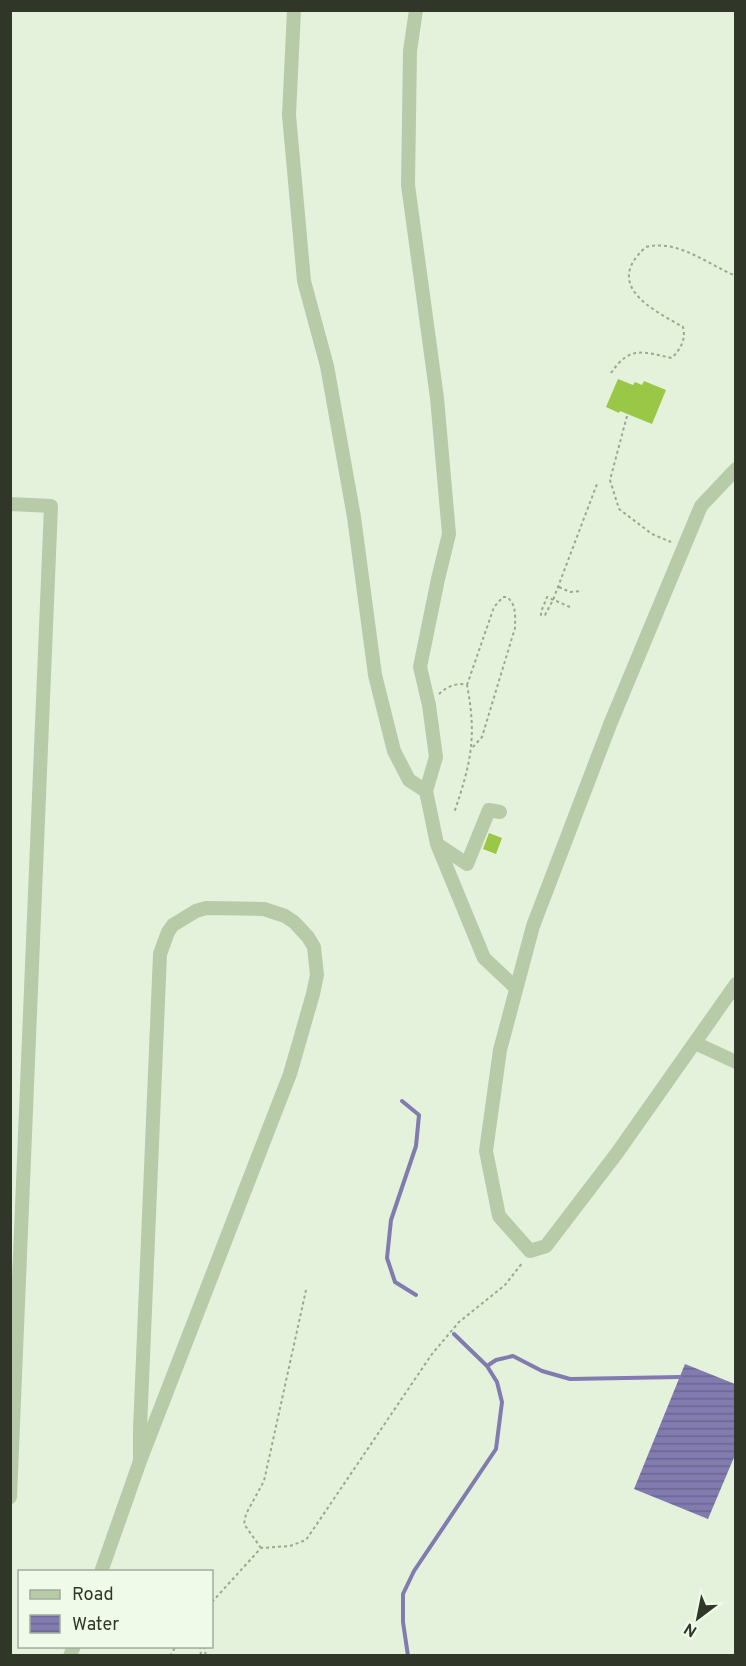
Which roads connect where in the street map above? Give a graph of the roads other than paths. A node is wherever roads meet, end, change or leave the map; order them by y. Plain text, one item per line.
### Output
1 (294, 10) edge
2 (416, 10) edge
3 (735, 469) edge
4 (10, 504) edge
5 (426, 791) junction
6 (500, 812) dead end
7 (436, 844) junction
8 (735, 984) edge
9 (516, 988) junction
10 (695, 1043) junction
11 (735, 1062) edge
12 (140, 1461) junction
13 (10, 1497) edge
14 (102, 1570) edge

1 - 5 lane
2 - 5 lane
3 - 9 lane
4 - 13 lane
5 - 7 lane
6 - 7 lane
7 - 9 lane
8 - 10 lane
9 - 10 lane
10 - 11 lane
12 - 12 lane
12 - 14 lane

